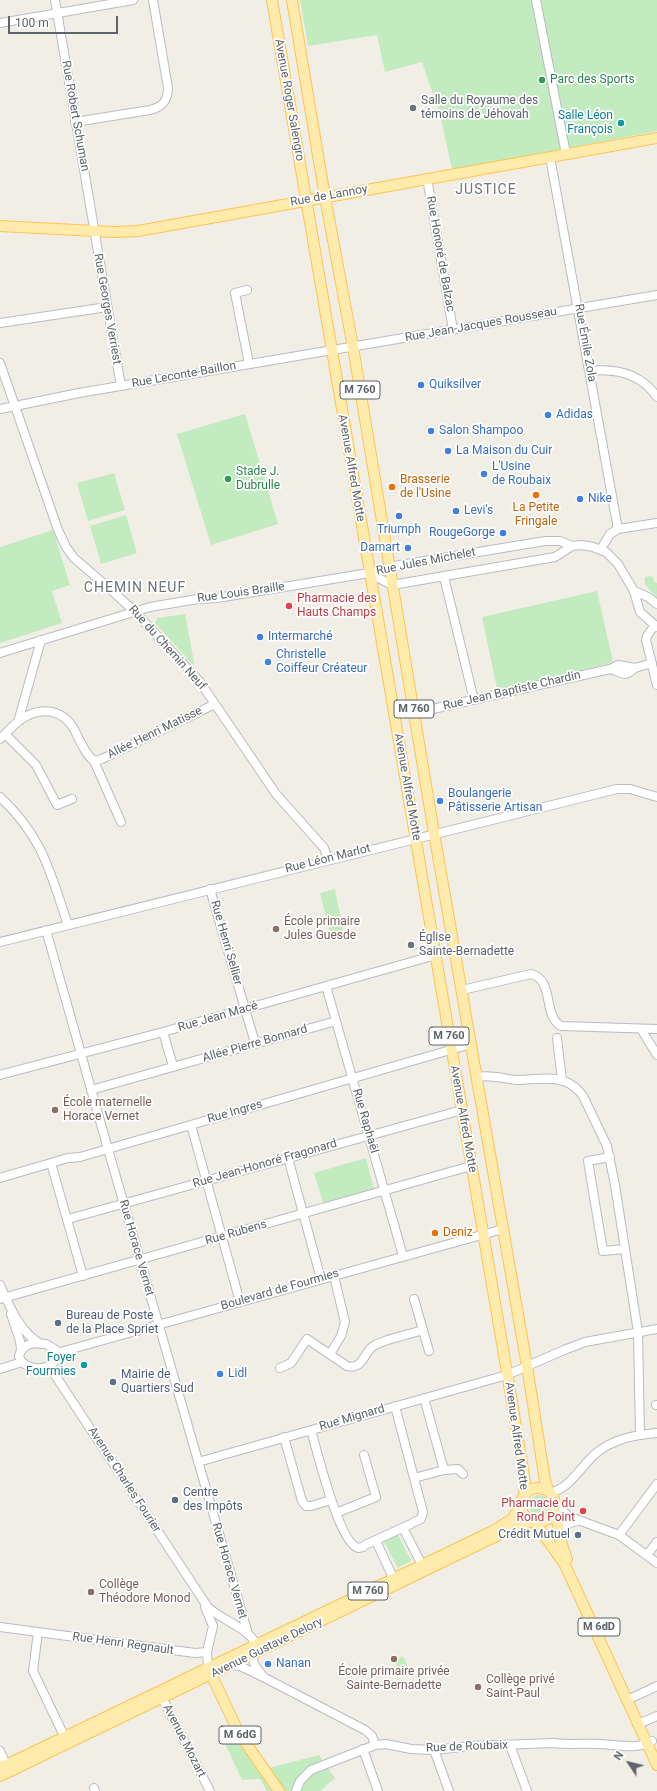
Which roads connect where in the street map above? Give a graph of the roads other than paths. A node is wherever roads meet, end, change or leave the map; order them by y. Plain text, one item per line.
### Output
1 (55, 0) edge
2 (133, 0) edge
3 (153, 0) edge
4 (272, 0) edge
5 (292, 0) edge
6 (536, 0) edge
7 (57, 13) junction
8 (0, 23) edge
9 (75, 122) junction
10 (657, 138) edge
11 (566, 154) junction
12 (550, 157) junction
13 (427, 178) junction
14 (325, 197) junction
15 (306, 201) junction
16 (0, 226) edge
17 (94, 231) junction
18 (247, 290) dead end
19 (657, 295) edge
20 (107, 307) junction
21 (579, 308) junction
22 (0, 324) edge
23 (453, 330) junction
24 (353, 347) junction
25 (331, 351) junction
26 (0, 363) edge
27 (249, 364) junction
28 (590, 371) junction
29 (121, 386) junction
30 (657, 397) edge
31 (15, 405) junction
32 (0, 409) edge
33 (657, 523) edge
34 (618, 529) junction
35 (572, 546) junction
36 (600, 549) junction
37 (390, 567) junction
38 (369, 573) junction
39 (444, 577) junction
40 (393, 584) junction
41 (634, 591) junction
42 (657, 604) edge
43 (134, 611) junction
44 (656, 626) edge
45 (41, 640) junction
46 (0, 653) edge
47 (652, 663) junction
48 (657, 685) edge
49 (474, 700) junction
50 (215, 704) junction
51 (415, 713) junction
52 (18, 722) junction
53 (3, 736) edge
54 (94, 761) junction
55 (0, 797) edge
56 (657, 797) edge
57 (72, 799) dead end
58 (121, 822) dead end
59 (434, 833) junction
60 (416, 837) junction
61 (328, 859) junction
62 (210, 889) junction
63 (68, 925) junction
64 (46, 930) junction
65 (0, 942) edge
66 (436, 955) junction
67 (326, 986) junction
68 (462, 990) junction
69 (245, 1009) junction
70 (336, 1021) junction
71 (641, 1029) junction
72 (657, 1029) edge
73 (163, 1032) junction
74 (556, 1038) dead end
75 (255, 1043) junction
76 (471, 1044) junction
77 (452, 1048) junction
78 (81, 1054) junction
79 (657, 1055) edge
80 (173, 1066) junction
81 (0, 1076) edge
82 (477, 1077) junction
83 (352, 1078) junction
84 (562, 1081) junction
85 (91, 1090) junction
86 (462, 1110) junction
87 (191, 1125) junction
88 (369, 1135) junction
89 (108, 1149) junction
90 (610, 1157) junction
91 (288, 1158) junction
92 (51, 1163) junction
93 (471, 1166) junction
94 (0, 1178) edge
95 (206, 1180) junction
96 (384, 1191) junction
97 (124, 1203) junction
98 (303, 1214) junction
99 (68, 1219) junction
100 (503, 1229) junction
101 (482, 1234) junction
102 (222, 1237) junction
103 (625, 1249) junction
104 (403, 1256) junction
105 (140, 1260) junction
106 (83, 1276) junction
107 (334, 1276) junction
108 (321, 1279) junction
109 (0, 1285) edge
110 (3, 1299) edge
111 (414, 1299) dead end
112 (240, 1302) junction
113 (159, 1324) junction
114 (657, 1329) edge
115 (423, 1330) junction
116 (638, 1332) junction
117 (41, 1344) junction
118 (21, 1350) junction
119 (429, 1351) dead end
120 (57, 1353) junction
121 (330, 1354) junction
122 (22, 1362) junction
123 (50, 1366) junction
124 (527, 1366) junction
125 (280, 1368) dead end
126 (0, 1369) edge
127 (507, 1375) junction
128 (424, 1398) junction
129 (395, 1406) junction
130 (311, 1430) junction
131 (657, 1433) edge
132 (640, 1435) junction
133 (284, 1438) junction
134 (364, 1455) dead end
135 (198, 1462) junction
136 (444, 1470) junction
137 (464, 1474) dead end
138 (414, 1478) junction
139 (657, 1484) edge
140 (550, 1493) junction
141 (331, 1500) junction
142 (523, 1501) junction
143 (553, 1513) junction
144 (336, 1514) junction
145 (570, 1517) junction
146 (534, 1521) junction
147 (580, 1521) junction
148 (403, 1528) junction
149 (619, 1535) junction
150 (560, 1537) junction
151 (376, 1541) junction
152 (657, 1542) edge
153 (647, 1555) junction
154 (657, 1563) edge
155 (423, 1568) junction
156 (395, 1582) junction
157 (198, 1594) junction
158 (0, 1627) edge
159 (38, 1632) junction
160 (248, 1634) junction
161 (253, 1650) junction
162 (207, 1652) junction
163 (231, 1665) junction
164 (209, 1672) junction
165 (267, 1679) junction
166 (657, 1686) edge
167 (161, 1695) junction
168 (630, 1698) junction
169 (657, 1716) edge
170 (641, 1723) junction
171 (66, 1740) junction
172 (650, 1742) junction
173 (375, 1745) junction
174 (510, 1745) junction
175 (363, 1749) junction
176 (434, 1750) junction
177 (0, 1751) edge
178 (657, 1751) edge
179 (657, 1765) edge
180 (4, 1770) edge
181 (210, 1791) edge
182 (279, 1791) edge
183 (296, 1791) edge
184 (378, 1791) edge
185 (449, 1791) edge
186 (527, 1791) edge

1 - 7 street, Rue Robert Schuman
2 - 7 street
3 - 9 street
4 - 15 main road, Avenue Roger Salengro / M 760
5 - 14 main road, Avenue Roger Salengro / M 760
6 - 11 street
7 - 8 street
7 - 9 street, Rue Robert Schuman
9 - 17 street, Rue Robert Schuman
10 - 11 main road, Rue de Lannoy
11 - 12 main road, Rue de Lannoy
12 - 13 main road, Rue de Lannoy
12 - 21 street, Rue Émile Zola
13 - 14 main road, Rue de Lannoy
13 - 23 street, Rue Honoré de Balzac
14 - 15 main road, Rue de Lannoy
14 - 24 main road, Avenue Alfred Motte / M 760
15 - 17 main road, Rue de Lannoy
15 - 25 main road, Avenue Alfred Motte / M 760
16 - 17 main road, Rue de Lannoy
17 - 20 street, Rue Georges Verriest
18 - 27 street
19 - 21 street, Rue Jean-Jacques Rousseau
20 - 22 street
20 - 29 street, Rue Georges Verriest
21 - 23 street, Rue Jean-Jacques Rousseau
21 - 28 street, Rue Émile Zola
23 - 24 street, Rue Jean-Jacques Rousseau
24 - 25 street, Rue Leconte-Baillon
24 - 37 main road, Avenue Alfred Motte / M 760
25 - 27 street, Rue Leconte-Baillon
25 - 38 main road, Avenue Alfred Motte / M 760
26 - 31 street, Rue du Chemin Neuf
27 - 29 street, Rue Leconte-Baillon
28 - 30 street
28 - 34 street, Rue Émile Zola
29 - 31 street, Rue Leconte-Baillon
31 - 32 street, Rue Leconte-Baillon
31 - 43 street, Rue du Chemin Neuf
33 - 34 street
34 - 36 street
35 - 36 street, Rue Jules Michelet
35 - 37 street, Rue Jules Michelet
35 - 39 street, Rue Jules Michelet
36 - 41 street
37 - 38 street, Rue Jules Michelet
37 - 40 main road, Avenue Alfred Motte / M 760
38 - 40 street, Rue Jules Michelet
38 - 43 street, Rue Louis Braille
38 - 60 main road, Avenue Alfred Motte / M 760
39 - 40 street, Rue Jules Michelet
39 - 49 street
40 - 51 main road, Avenue Alfred Motte / M 760
41 - 42 street
41 - 44 street
43 - 45 street, Rue Louis Braille
43 - 50 street, Rue du Chemin Neuf
44 - 47 street
45 - 46 street, Rue Louis Braille
45 - 52 street
47 - 48 street
47 - 49 street, Rue Jean Baptiste Chardin
49 - 51 street, Rue Jean Baptiste Chardin
50 - 54 street, Allée Henri Matisse
50 - 61 street, Rue du Chemin Neuf
51 - 59 main road, Avenue Alfred Motte / M 760
52 - 53 street, Allée Henri Matisse
52 - 54 street, Allée Henri Matisse
53 - 57 street, Allée Henri Matisse
54 - 58 street, Allée Henri Matisse
55 - 63 street
56 - 59 street, Rue Léon Marlot
59 - 60 street, Rue Léon Marlot
59 - 68 main road, Avenue Alfred Motte / M 760
60 - 61 street, Rue Léon Marlot
60 - 66 main road, Avenue Alfred Motte / M 760
61 - 62 street, Rue Léon Marlot
62 - 63 street, Rue Léon Marlot
62 - 69 street, Rue Henri Sellier
63 - 64 street, Rue Léon Marlot
64 - 65 street, Rue Léon Marlot
64 - 78 street, Rue Horace Vernet
66 - 67 street, Rue Jean Macé
66 - 77 main road, Avenue Alfred Motte / M 760
67 - 69 street, Rue Jean Macé
67 - 70 street, Rue Raphaël
68 - 71 street
68 - 76 main road, Avenue Alfred Motte / M 760
69 - 73 street, Rue Jean Macé
69 - 75 street, Rue Henri Sellier
70 - 75 street, Allée Pierre Bonnard
70 - 83 street, Rue Raphaël
71 - 72 street
71 - 79 street
73 - 78 street, Rue Jean Macé
73 - 80 street
74 - 84 street
75 - 80 street, Allée Pierre Bonnard
76 - 77 street, Rue Ingres
76 - 82 main road, Avenue Alfred Motte / M 760
77 - 83 street, Rue Ingres
77 - 86 main road, Avenue Alfred Motte / M 760
78 - 81 street, Rue Jean Macé
78 - 85 street, Rue Horace Vernet
80 - 85 street, Allée Pierre Bonnard
82 - 84 street
82 - 100 main road, Avenue Alfred Motte / M 760
83 - 87 street, Rue Ingres
83 - 88 street, Rue Raphaël
84 - 90 street
85 - 89 street, Rue Horace Vernet
86 - 88 street, Rue Jean-Honoré Fragonard
86 - 93 main road, Avenue Alfred Motte / M 760
87 - 89 street, Rue Ingres
87 - 95 street
88 - 91 street, Rue Jean-Honoré Fragonard
88 - 96 street, Rue Raphaël
89 - 92 street, Rue Ingres
89 - 97 street, Rue Horace Vernet
90 - 103 street
90 - 103 street
91 - 95 street, Rue Jean-Honoré Fragonard
91 - 98 street
92 - 94 street, Rue Ingres
92 - 99 street
93 - 96 street, Rue Rubens
93 - 101 main road, Avenue Alfred Motte / M 760
95 - 97 street, Rue Jean-Honoré Fragonard
95 - 102 street
96 - 98 street, Rue Rubens
96 - 104 street, Rue Raphaël
97 - 99 street, Rue Jean-Honoré Fragonard
97 - 105 street, Rue Horace Vernet
98 - 102 street, Rue Rubens
98 - 108 street
99 - 106 street
100 - 101 street, Boulevard de Fourmies
100 - 124 main road, Avenue Alfred Motte / M 760
101 - 104 street, Boulevard de Fourmies
101 - 127 main road, Avenue Alfred Motte / M 760
102 - 105 street, Rue Rubens
102 - 112 street
103 - 116 street
104 - 107 street, Boulevard de Fourmies
105 - 106 street, Rue Rubens
105 - 113 street, Rue Horace Vernet
106 - 110 street, Rue Rubens
107 - 108 street, Boulevard de Fourmies
107 - 121 street
108 - 112 street, Boulevard de Fourmies
109 - 110 street
110 - 117 street
110 - 118 street
111 - 115 street
112 - 113 street, Boulevard de Fourmies
113 - 120 street, Boulevard de Fourmies
113 - 135 street, Rue Horace Vernet
114 - 116 street
115 - 119 street
115 - 121 street
116 - 124 street
116 - 132 street
117 - 118 street
117 - 120 street
118 - 122 street
120 - 123 street
121 - 125 street
122 - 123 street
122 - 126 street
123 - 157 street, Avenue Charles Fourier
124 - 127 street, Avenue Alfred Motte
124 - 140 main road, Avenue Alfred Motte / M 760
127 - 128 street, Rue Mignard
127 - 142 main road, Avenue Alfred Motte / M 760
128 - 129 street, Rue Mignard
128 - 136 street
129 - 130 street, Rue Mignard
129 - 138 street
130 - 133 street, Rue Mignard
130 - 141 street
131 - 132 street
132 - 140 street
133 - 135 street, Rue Mignard
133 - 141 street
134 - 144 street
135 - 160 street, Rue Horace Vernet
136 - 137 street
136 - 138 street
138 - 148 street
139 - 149 street
140 - 142 main road
140 - 143 main road
141 - 144 street
142 - 146 main road
142 - 155 main road, Avenue Gustave Delory / M 760
143 - 145 street
143 - 145 street
143 - 146 main road
143 - 150 main road, M 6dD
144 - 151 street
145 - 147 street
146 - 155 main road, Avenue Gustave Delory / M 760
146 - 168 main road
147 - 149 street
147 - 150 street
148 - 151 street
148 - 155 street
149 - 153 street
150 - 168 main road, M 6dD
151 - 156 street
152 - 153 street
153 - 154 street
155 - 156 main road, Avenue Gustave Delory / M 760
156 - 161 main road, Avenue Gustave Delory / M 760
157 - 160 street, Avenue Charles Fourier
157 - 162 street, Avenue Charles Fourier
158 - 159 street, Rue Henri Regnault
159 - 162 street, Rue Henri Regnault
159 - 171 street
160 - 161 street, Avenue Charles Fourier
161 - 163 main road, Avenue Gustave Delory / M 760
161 - 164 main road, Avenue Gustave Delory / M 760
161 - 165 street, Avenue Charles Fourier
162 - 164 street, Avenue Charles Fourier
163 - 164 main road, Avenue Gustave Delory / M 760
163 - 165 street, Avenue Charles Fourier
164 - 167 main road, Avenue Gustave Delory / M 760
164 - 182 main road, M 6dG
165 - 173 street, Avenue Charles Fourier
166 - 168 street
167 - 171 main road, Avenue Gustave Delory / M 760
167 - 181 street, Avenue Mozart
168 - 170 main road
169 - 170 street
170 - 172 main road
171 - 180 main road, Avenue Gustave Delory / M 760
172 - 174 street, Rue de Roubaix
172 - 178 main road
172 - 179 main road
173 - 175 street, Rue de Roubaix
173 - 176 street, Rue de Roubaix
174 - 176 street, Rue de Roubaix
174 - 186 street
175 - 183 street, Rue de Roubaix
175 - 184 street
176 - 185 street
177 - 180 street

